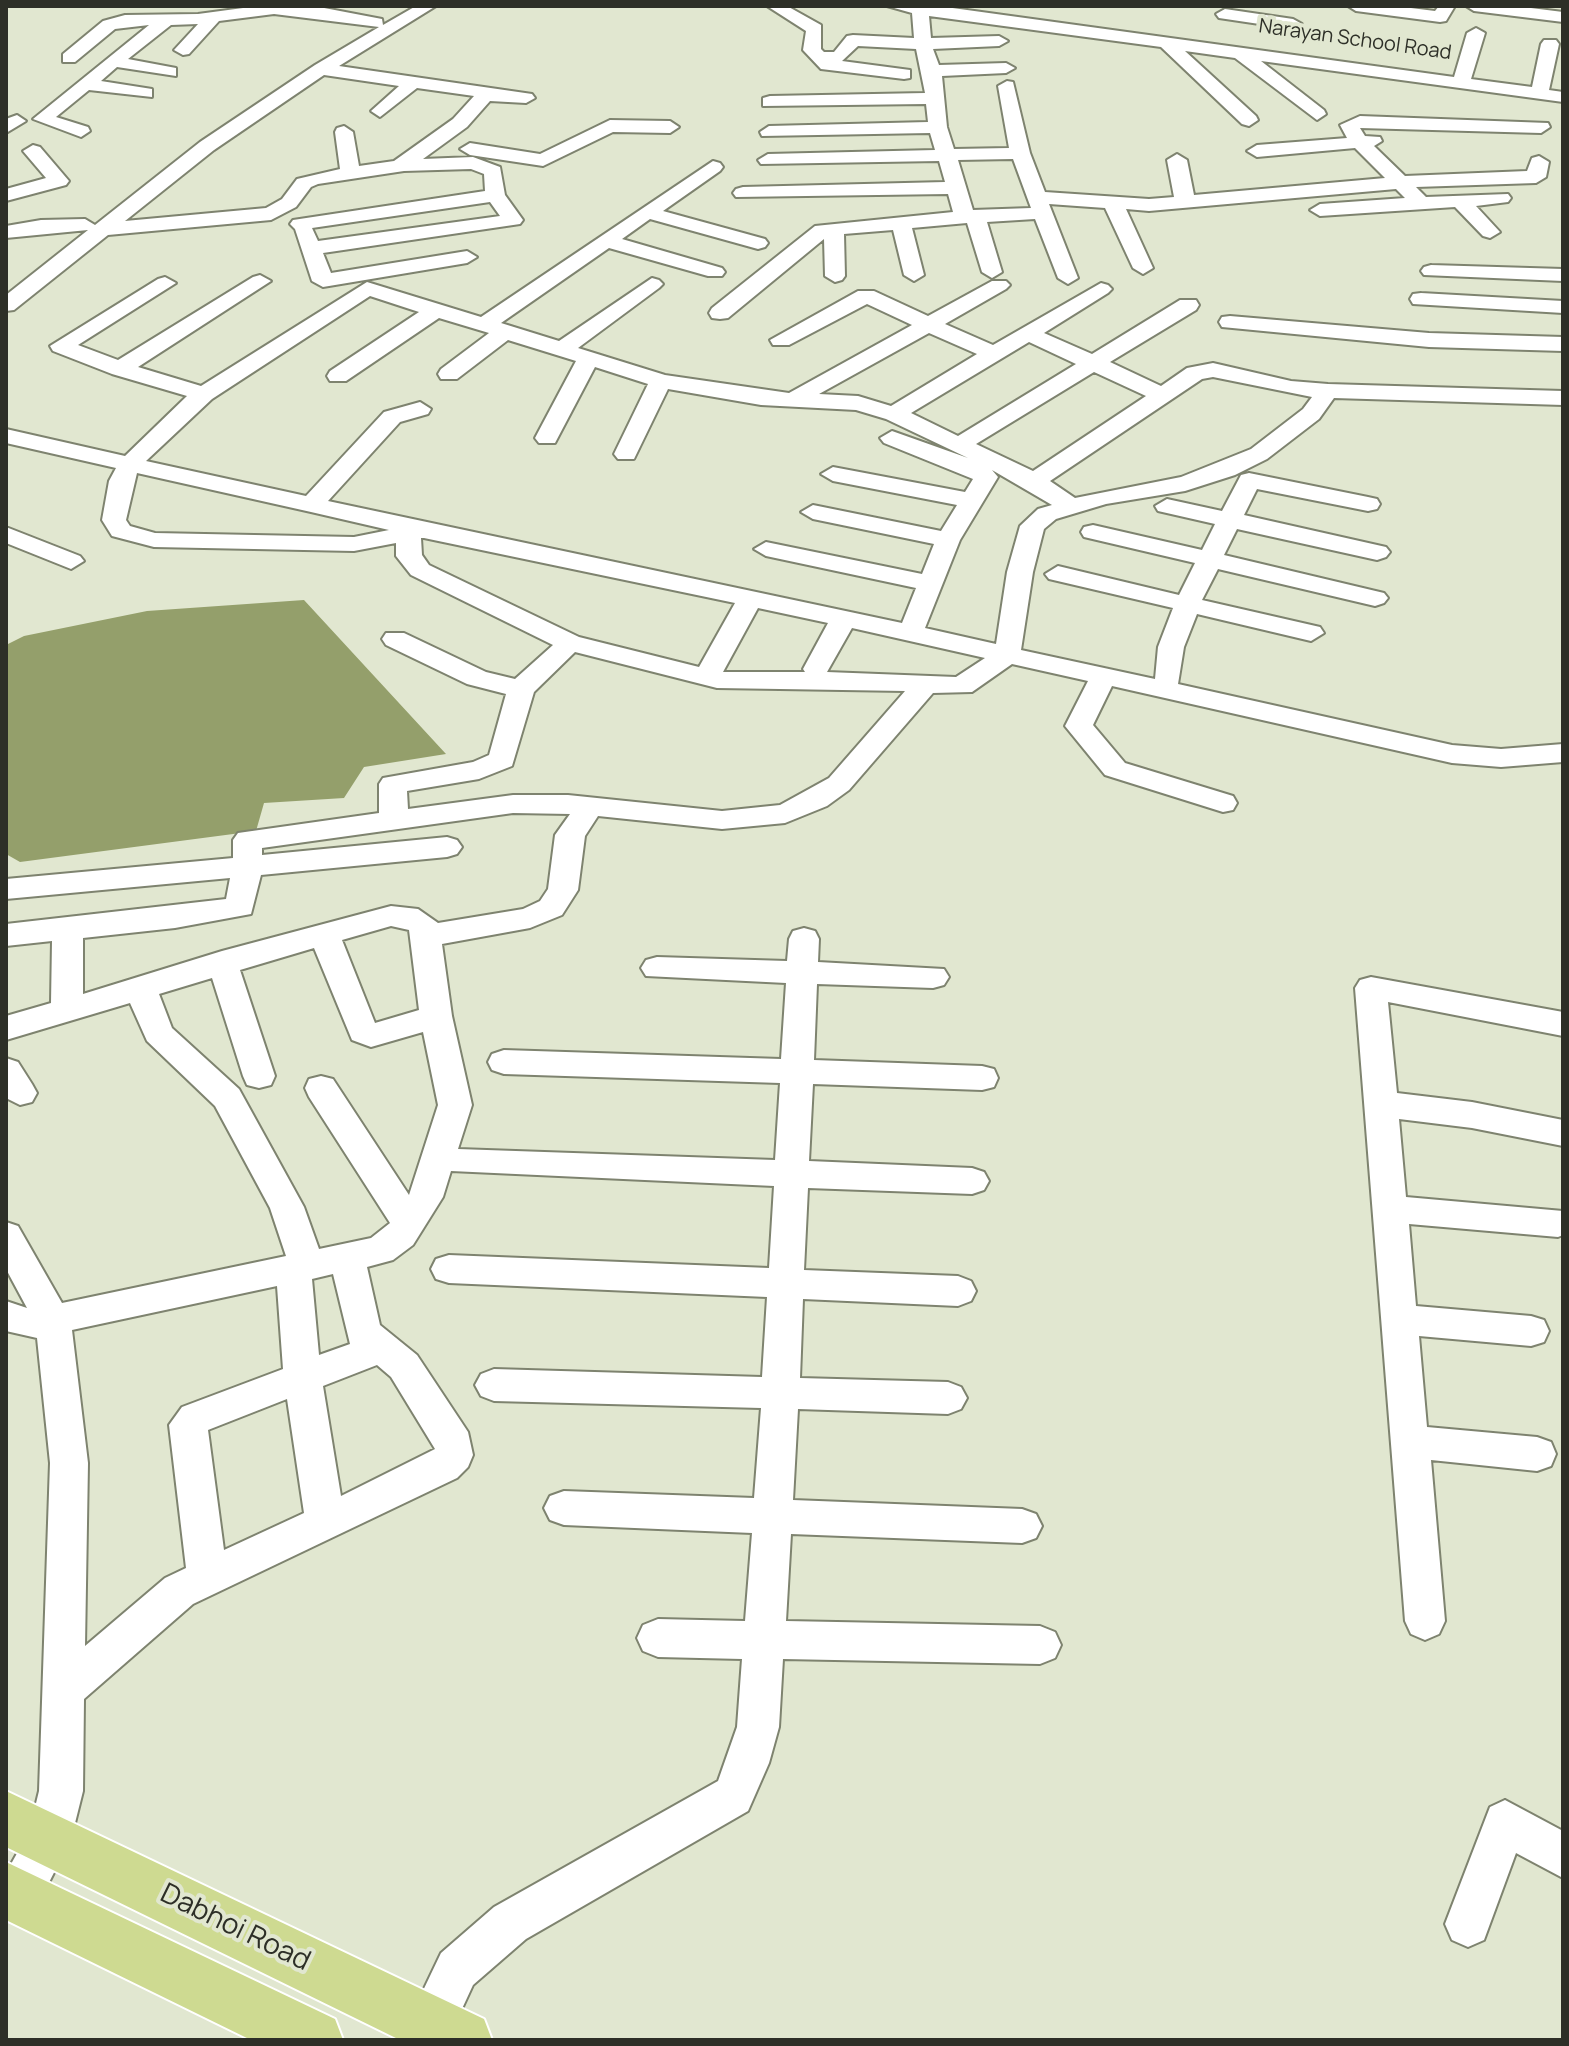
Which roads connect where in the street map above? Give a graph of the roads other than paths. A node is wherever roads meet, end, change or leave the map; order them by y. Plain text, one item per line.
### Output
1 (406, 6) edge
2 (428, 6) edge
3 (775, 6) edge
4 (895, 6) edge
5 (952, 6) edge
6 (1356, 6) edge
7 (1447, 6) edge
8 (1474, 6) edge
9 (925, 8) edge
10 (1502, 8) edge
11 (1227, 10) edge
12 (999, 12) edge
13 (1025, 15) edge
14 (214, 17) junction
15 (1563, 17) edge
16 (167, 19) junction
17 (376, 23) junction
18 (1293, 24) dead end
19 (1476, 33) dead end
20 (999, 41) dead end
21 (1210, 43) junction
22 (923, 44) junction
23 (1167, 44) junction
24 (183, 50) dead end
25 (1241, 54) junction
26 (69, 58) dead end
27 (818, 58) junction
28 (117, 62) junction
29 (321, 69) junction
30 (932, 71) junction
31 (170, 72) dead end
32 (904, 74) dead end
33 (1463, 77) junction
34 (415, 81) junction
35 (1279, 84) junction
36 (90, 85) junction
37 (1219, 92) junction
38 (1553, 92) edge
39 (146, 93) dead end
40 (489, 93) junction
41 (526, 98) dead end
42 (936, 98) junction
43 (63, 101) junction
44 (770, 102) dead end
45 (91, 106) dead end
46 (380, 111) dead end
47 (1317, 114) dead end
48 (1249, 120) dead end
49 (670, 127) dead end
50 (938, 127) junction
51 (81, 131) dead end
52 (344, 132) dead end
53 (769, 132) dead end
54 (404, 139) dead end
55 (435, 141) junction
56 (1358, 141) junction
57 (1540, 149) junction
58 (33, 151) dead end
59 (1020, 153) junction
60 (947, 156) junction
61 (1437, 159) dead end
62 (768, 160) dead end
63 (1177, 160) dead end
64 (1379, 161) junction
65 (1350, 163) dead end
66 (402, 164) junction
67 (1563, 164) edge
68 (482, 167) junction
69 (713, 167) dead end
70 (350, 173) junction
71 (1400, 183) junction
72 (956, 188) junction
73 (1299, 192) junction
74 (743, 193) dead end
75 (6, 195) edge
76 (495, 195) junction
77 (1501, 198) dead end
78 (1185, 200) junction
79 (290, 201) junction
80 (1460, 201) junction
81 (1113, 203) junction
82 (1421, 203) junction
83 (1040, 205) junction
84 (646, 212) junction
85 (970, 217) junction
86 (901, 223) junction
87 (300, 224) junction
88 (93, 227) junction
89 (834, 228) junction
90 (6, 232) edge
91 (1490, 232) dead end
92 (606, 241) junction
93 (758, 243) dead end
94 (312, 248) junction
95 (467, 257) dead end
96 (1143, 268) dead end
97 (1431, 271) dead end
98 (715, 272) dead end
99 (914, 275) dead end
100 (1563, 275) edge
101 (835, 276) dead end
102 (1068, 278) dead end
103 (260, 281) dead end
104 (165, 283) dead end
105 (652, 284) dead end
106 (6, 287) edge
107 (1101, 289) dead end
108 (1421, 299) dead end
109 (6, 305) edge
110 (1188, 305) dead end
111 (1563, 307) edge
112 (436, 310) junction
113 (720, 313) dead end
114 (1230, 322) dead end
115 (929, 324) junction
116 (494, 329) junction
117 (1029, 334) junction
118 (781, 340) dead end
119 (1563, 344) edge
120 (561, 350) junction
121 (1214, 351) dead end
122 (994, 354) junction
123 (589, 358) junction
124 (1093, 363) junction
125 (120, 369) junction
126 (449, 374) dead end
127 (338, 376) dead end
128 (661, 381) junction
129 (1328, 391) junction
130 (204, 394) junction
131 (1161, 394) junction
132 (1563, 398) edge
133 (790, 401) junction
134 (420, 409) dead end
135 (6, 426) edge
136 (893, 426) junction
137 (6, 436) edge
138 (547, 438) dead end
139 (959, 445) junction
140 (626, 454) dead end
141 (132, 461) junction
142 (833, 474) dead end
143 (1034, 481) junction
144 (970, 500) junction
145 (315, 501) junction
146 (1368, 504) dead end
147 (1069, 505) junction
148 (1167, 506) dead end
149 (813, 512) dead end
150 (1228, 519) junction
151 (416, 532) junction
152 (1093, 532) dead end
153 (6, 534) edge
154 (948, 540) junction
155 (766, 549) dead end
156 (1377, 552) dead end
157 (1207, 559) junction
158 (71, 561) dead end
159 (1058, 574) dead end
160 (931, 583) junction
161 (751, 598) junction
162 (1375, 598) dead end
163 (1187, 605) junction
164 (844, 618) junction
165 (915, 623) junction
166 (1311, 633) dead end
167 (395, 639) dead end
168 (570, 643) junction
169 (1009, 650) junction
170 (816, 669) dead end
171 (1104, 676) junction
172 (707, 677) junction
173 (1168, 680) junction
174 (924, 686) junction
175 (521, 689) junction
176 (1563, 739) edge
177 (1563, 753) edge
178 (1223, 803) dead end
179 (590, 806) junction
180 (394, 818) junction
181 (447, 847) dead end
182 (247, 868) junction
183 (6, 889) edge
184 (68, 929) junction
185 (324, 934) junction
186 (6, 935) edge
187 (426, 936) junction
188 (803, 955) junction
189 (222, 962) junction
190 (657, 968) dead end
191 (933, 977) dead end
192 (140, 987) junction
193 (67, 1008) junction
194 (436, 1016) junction
195 (1563, 1024) edge
196 (6, 1028) edge
197 (504, 1062) dead end
198 (799, 1071) junction
199 (259, 1076) dead end
200 (982, 1078) dead end
201 (321, 1088) dead end
202 (1381, 1104) junction
203 (1563, 1133) edge
204 (461, 1161) dead end
205 (791, 1173) junction
206 (972, 1181) dead end
207 (1390, 1209) junction
208 (409, 1223) junction
209 (1558, 1223) dead end
210 (6, 1236) edge
211 (347, 1257) junction
212 (300, 1267) junction
213 (449, 1269) dead end
214 (784, 1283) junction
215 (958, 1291) dead end
216 (6, 1316) edge
217 (52, 1319) junction
218 (1399, 1319) junction
219 (1531, 1331) dead end
220 (381, 1348) junction
221 (303, 1380) junction
222 (494, 1385) dead end
223 (778, 1394) junction
224 (948, 1398) dead end
225 (1410, 1442) junction
226 (1537, 1454) dead end
227 (564, 1508) dead end
228 (771, 1517) junction
229 (325, 1520) junction
230 (1022, 1526) dead end
231 (207, 1576) junction
232 (1425, 1621) dead end
233 (658, 1638) dead end
234 (762, 1638) junction
235 (1040, 1645) dead end
236 (64, 1690) junction
237 (28, 1829) edge
238 (1563, 1856) edge
239 (12, 1893) edge
240 (1468, 1924) dead end
241 (447, 2031) edge
242 (314, 2040) edge

1 - 17 street
2 - 29 street
3 - 27 street
4 - 9 street
5 - 12 street, Narayan School Road
6 - 7 street
8 - 10 street
9 - 12 street
9 - 22 street
10 - 15 street
10 - 38 street
11 - 18 street
11 - 21 street
12 - 13 street, Narayan School Road
13 - 21 street, Narayan School Road
13 - 23 street
14 - 16 street
14 - 17 street
14 - 24 street
16 - 26 street
16 - 28 street
17 - 88 street
19 - 33 street
20 - 22 street
21 - 33 street, Narayan School Road
22 - 27 street
22 - 30 street
23 - 25 street
23 - 37 street
25 - 35 street
25 - 38 street
27 - 32 street
28 - 31 street
28 - 36 street
29 - 34 street
29 - 88 street
30 - 42 street
30 - 59 street
33 - 38 street, Narayan School Road
34 - 40 street
34 - 46 street
35 - 37 street
35 - 47 street
36 - 39 street
36 - 43 street
37 - 48 street
38 - 57 street
40 - 41 street
40 - 55 street
42 - 44 street
42 - 50 street
43 - 45 street
43 - 51 street
49 - 55 street
50 - 53 street
50 - 60 street
52 - 70 street
54 - 66 street
55 - 66 street
56 - 57 street
56 - 64 street
56 - 73 street
57 - 61 street
57 - 67 street
57 - 71 street
58 - 75 street
59 - 60 street
59 - 83 street
60 - 62 street
60 - 72 street
63 - 78 street
64 - 65 street
64 - 71 street
66 - 68 street
66 - 70 street
68 - 76 street
68 - 79 street
69 - 84 street
70 - 79 street
71 - 73 street
71 - 82 street
72 - 74 street
72 - 85 street
73 - 78 street
73 - 82 street
76 - 87 street
76 - 94 street
77 - 80 street
78 - 81 street
79 - 87 street
79 - 88 street
80 - 82 street
80 - 91 street
81 - 83 street
81 - 96 street
83 - 85 street
83 - 102 street
84 - 92 street
84 - 93 street
85 - 86 street
85 - 115 street
86 - 89 street
86 - 99 street
87 - 94 street
88 - 90 street
88 - 106 street
88 - 109 street
89 - 101 street
89 - 113 street
92 - 98 street
92 - 116 street
94 - 95 street
97 - 100 street
103 - 125 street
104 - 125 street
105 - 120 street
107 - 117 street
108 - 111 street
110 - 124 street
112 - 116 street
112 - 127 street
112 - 130 street
114 - 119 street
115 - 118 street
115 - 122 street
115 - 133 street
116 - 120 street
116 - 126 street
117 - 122 street
117 - 124 street
120 - 123 street
121 - 129 street
122 - 136 street
123 - 128 street
123 - 138 street
124 - 131 street
124 - 139 street
125 - 130 street
128 - 133 street
128 - 140 street
129 - 131 street
129 - 132 street
129 - 147 street
130 - 141 street
131 - 143 street
133 - 136 street
134 - 145 street
135 - 141 street
136 - 139 street
136 - 144 street
137 - 141 street
139 - 143 street
141 - 145 street
141 - 151 street
142 - 144 street
143 - 147 street
144 - 154 street
145 - 151 street
145 - 165 street
146 - 150 street
147 - 169 street
148 - 150 street
149 - 154 street
150 - 156 street
150 - 157 street
151 - 161 street
151 - 168 street
152 - 157 street
153 - 158 street
154 - 160 street
155 - 160 street
157 - 162 street
157 - 163 street
159 - 163 street
160 - 165 street
161 - 164 street
161 - 172 street
163 - 166 street
163 - 173 street
164 - 169 street
164 - 170 street
165 - 169 street
167 - 175 street
168 - 172 street
168 - 175 street
169 - 171 street
169 - 173 street
169 - 174 street
171 - 177 street
171 - 178 street
172 - 174 street
173 - 176 street
174 - 179 street
175 - 180 street
179 - 180 street
179 - 187 street
180 - 182 street
181 - 182 street
182 - 183 street
182 - 184 street
184 - 186 street
184 - 193 street
185 - 187 street
185 - 189 street
185 - 194 street
187 - 194 street
188 - 190 street
188 - 191 street
188 - 198 street
189 - 192 street
189 - 199 street
192 - 193 street
192 - 212 street
193 - 196 street
194 - 208 street
195 - 202 street
197 - 198 street
198 - 200 street
198 - 205 street
201 - 208 street
202 - 203 street
202 - 207 street
204 - 205 street
205 - 206 street
205 - 214 street
207 - 209 street
207 - 218 street
208 - 211 street
210 - 217 street
211 - 212 street
211 - 220 street
212 - 217 street
212 - 221 street
213 - 214 street
214 - 215 street
214 - 223 street
216 - 217 street
217 - 236 street
218 - 219 street
218 - 225 street
220 - 221 street
220 - 229 street
221 - 229 street
221 - 231 street
222 - 223 street
223 - 224 street
223 - 228 street
225 - 226 street
225 - 232 street
227 - 228 street
228 - 230 street
228 - 234 street
229 - 231 street
231 - 236 street
233 - 234 street
234 - 235 street
234 - 241 street
236 - 237 street
237 - 239 street
237 - 241 main road, Dabhoi Road
238 - 240 street
239 - 242 main road

